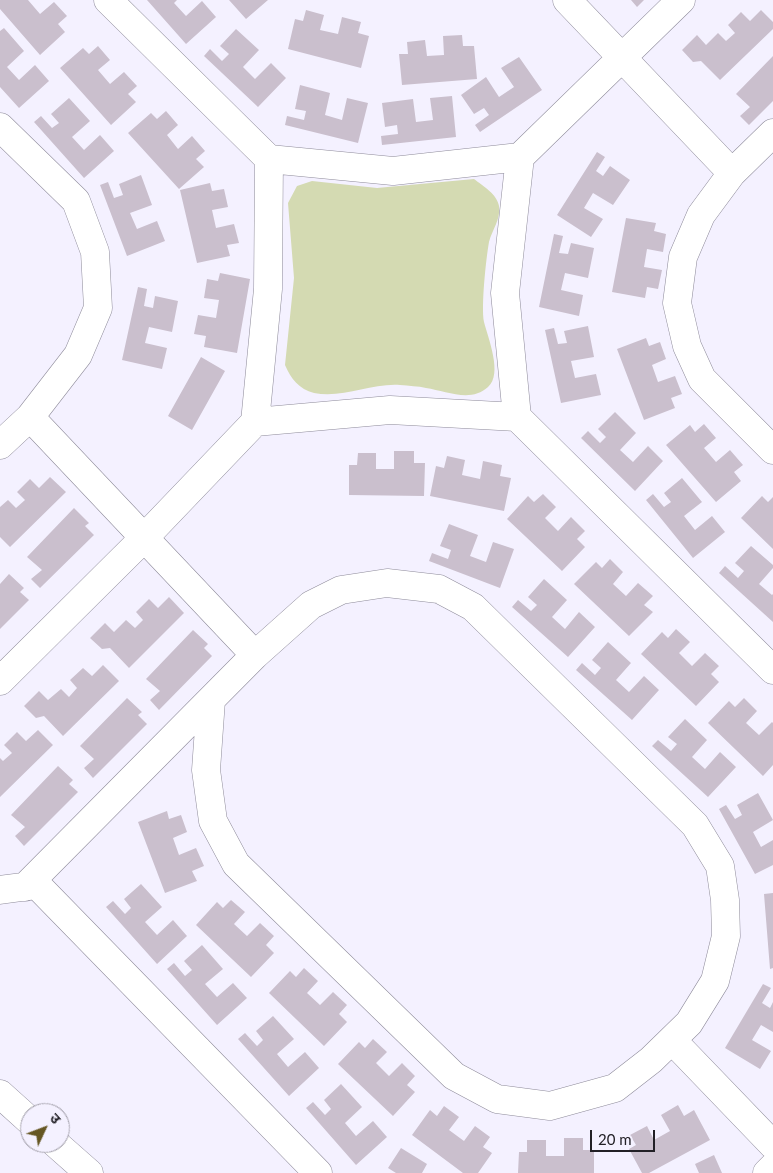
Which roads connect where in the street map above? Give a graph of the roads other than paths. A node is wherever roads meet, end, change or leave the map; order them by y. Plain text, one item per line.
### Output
1 (108, 0) edge
2 (566, 0) edge
3 (681, 0) edge
4 (622, 58) junction
5 (0, 127) edge
6 (773, 133) edge
7 (520, 157) junction
8 (269, 159) junction
9 (732, 173) junction
10 (30, 417) junction
11 (517, 417) junction
12 (255, 422) junction
13 (0, 445) edge
14 (773, 450) edge
15 (144, 538) junction
16 (255, 655) junction
17 (773, 670) edge
18 (0, 681) edge
19 (211, 700) junction
20 (12, 888) edge
21 (672, 1040) junction
22 (0, 1094) edge
23 (20, 1112) edge
24 (773, 1145) edge
25 (66, 1153) edge
26 (773, 1167) edge
27 (88, 1173) edge
28 (318, 1173) edge
29 (767, 1173) edge

1 - 8 street
2 - 4 street
3 - 4 street
4 - 7 street
4 - 9 street
5 - 10 street
6 - 9 street
7 - 8 street
7 - 11 street
8 - 12 street
9 - 14 street
10 - 13 street
10 - 15 street
11 - 12 street
11 - 17 street
12 - 15 street
15 - 16 street
15 - 18 street
16 - 19 street
16 - 21 street
19 - 20 street
19 - 21 street
20 - 28 street
21 - 24 street
22 - 23 street
25 - 27 street
26 - 29 street

